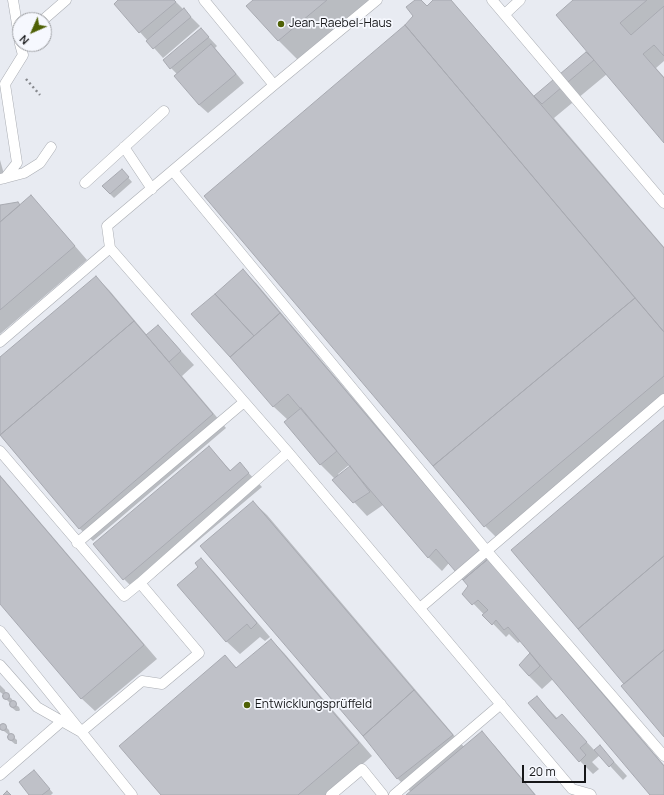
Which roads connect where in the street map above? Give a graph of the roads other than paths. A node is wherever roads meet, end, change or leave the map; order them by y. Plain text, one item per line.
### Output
1 (13, 0) edge
2 (66, 0) edge
3 (204, 0) edge
4 (377, 0) edge
5 (492, 0) edge
6 (520, 0) edge
7 (15, 12) edge
8 (52, 12) edge
9 (505, 14) junction
10 (22, 52) edge
11 (25, 52) edge
12 (23, 55) junction
13 (274, 85) junction
14 (164, 111) dead end
15 (51, 147) dead end
16 (124, 147) junction
17 (173, 171) junction
18 (3, 179) edge
19 (85, 183) dead end
20 (152, 188) junction
21 (664, 203) edge
22 (110, 248) junction
23 (0, 342) edge
24 (664, 399) edge
25 (244, 402) junction
26 (0, 451) edge
27 (288, 452) junction
28 (77, 543) junction
29 (486, 550) junction
30 (140, 583) junction
31 (420, 608) junction
32 (0, 631) edge
33 (0, 665) edge
34 (501, 704) junction
35 (62, 721) junction
36 (81, 732) junction
37 (664, 756) edge
38 (0, 774) edge
39 (569, 792) edge
40 (132, 795) edge
41 (331, 795) edge
42 (383, 795) edge
43 (394, 795) edge
44 (591, 795) edge

1 - 7 lane
2 - 8 lane
3 - 13 lane
4 - 13 lane
5 - 9 lane
6 - 9 lane
9 - 21 lane
10 - 12 lane
11 - 12 lane
12 - 18 lane
13 - 17 lane
14 - 16 lane
15 - 18 lane
16 - 19 lane
16 - 20 lane
17 - 20 lane
17 - 29 lane
20 - 22 lane
22 - 23 lane
22 - 25 lane
24 - 29 lane
25 - 27 lane
25 - 28 lane
26 - 28 lane
27 - 30 lane
27 - 31 lane
28 - 30 lane
29 - 31 lane
29 - 37 lane
30 - 36 lane
31 - 34 lane
32 - 36 lane
33 - 35 lane
34 - 39 lane
34 - 43 lane
35 - 36 lane
35 - 38 lane
36 - 40 lane
39 - 44 lane
41 - 42 lane

